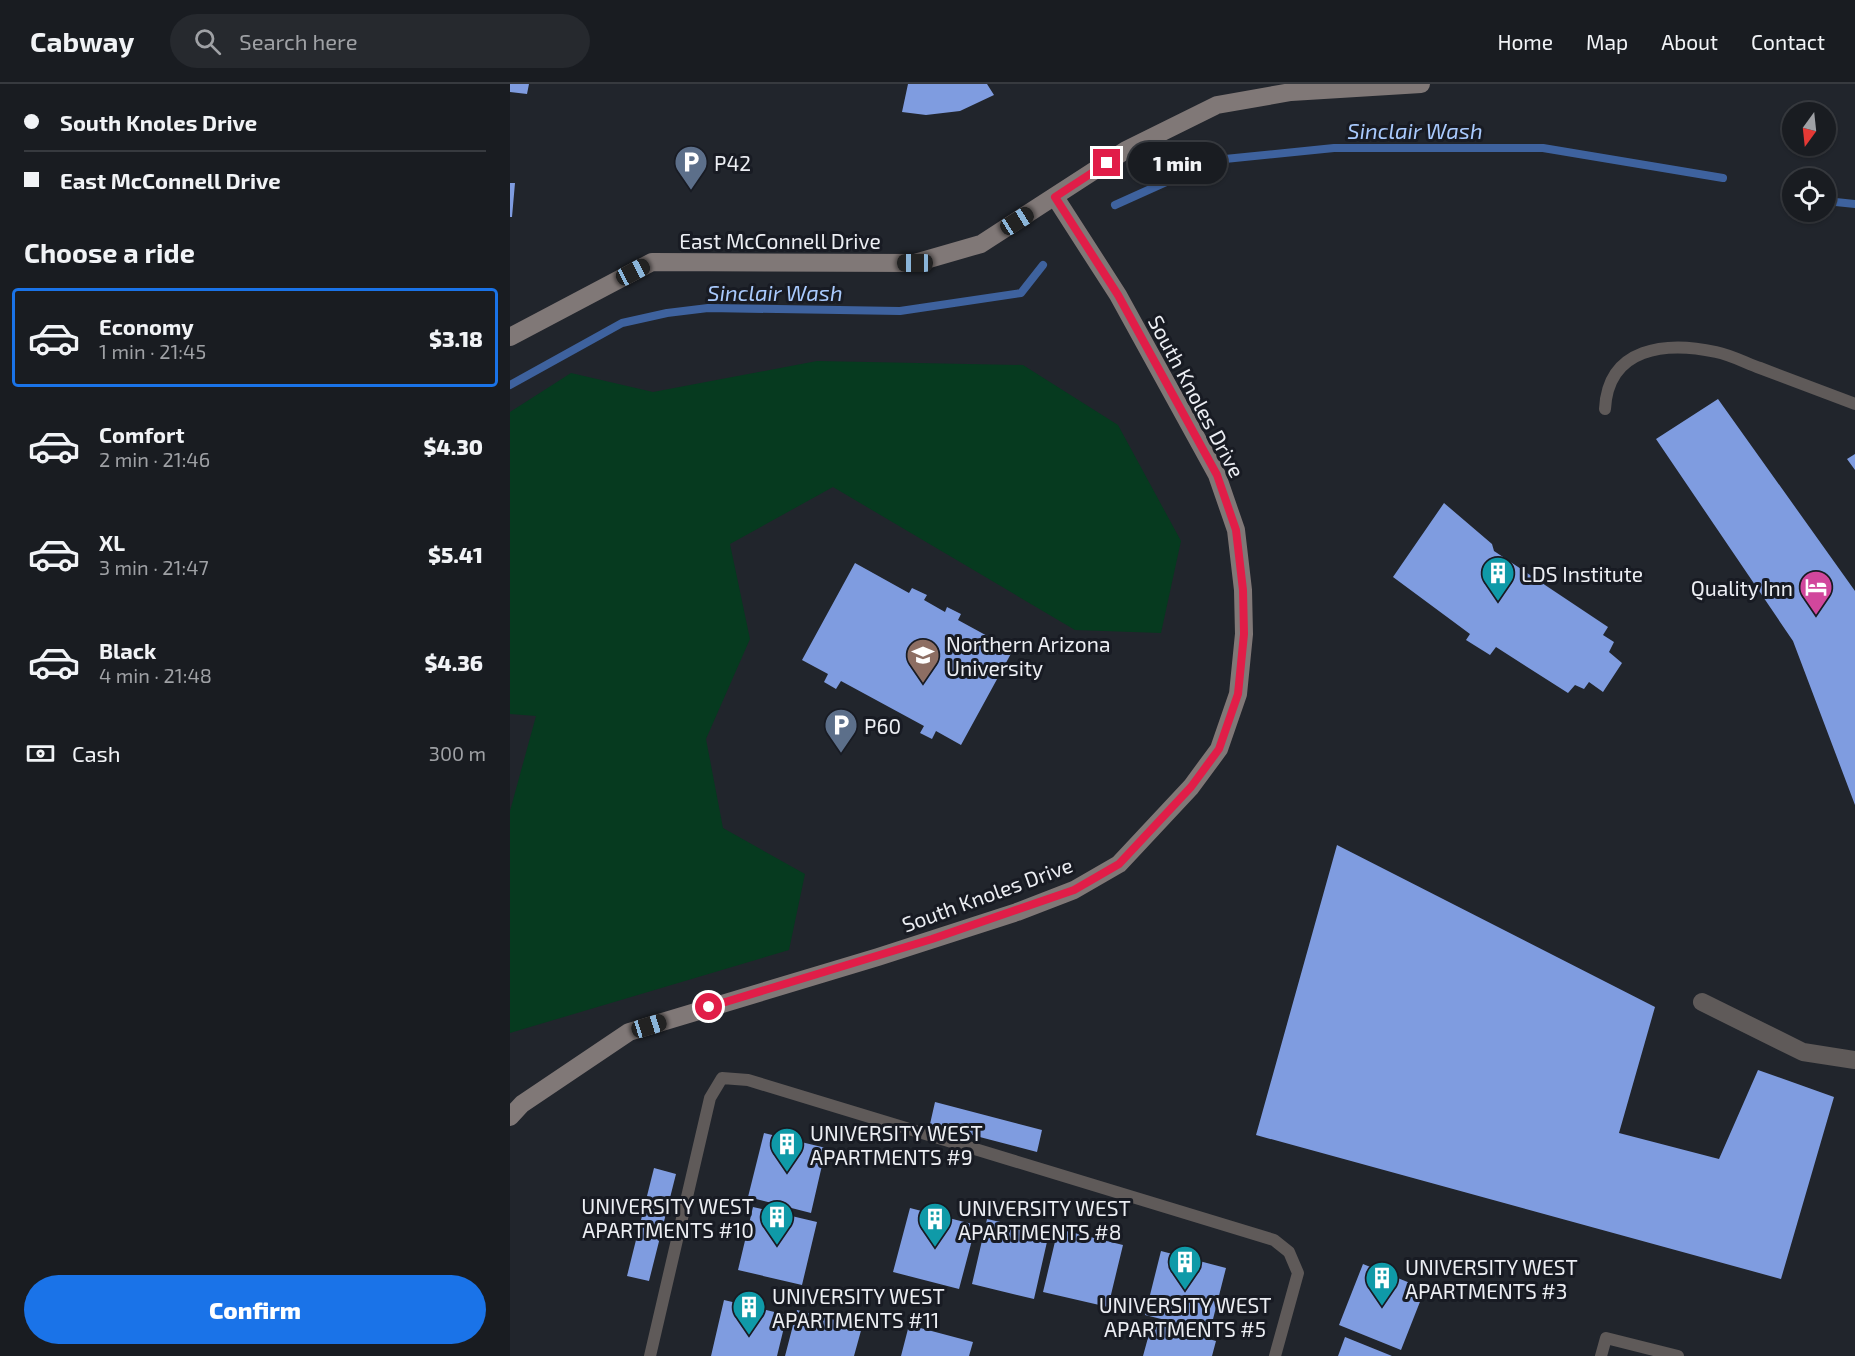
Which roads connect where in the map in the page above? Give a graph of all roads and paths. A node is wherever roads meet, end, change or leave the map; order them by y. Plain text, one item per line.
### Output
1 (1421, 84) edge
2 (1055, 197) junction
3 (510, 337) edge
4 (1855, 404) edge
5 (1605, 409) dead end
6 (1702, 1002) dead end
7 (1855, 1060) edge
8 (510, 1117) edge
9 (650, 1356) edge
10 (1275, 1356) edge
11 (1601, 1356) edge
12 (1678, 1356) edge

1 - 2 street, East McConnell Drive
2 - 3 street, East McConnell Drive
2 - 8 street, South Knoles Drive
4 - 5 lane
6 - 7 street
9 - 10 lane
11 - 12 lane

